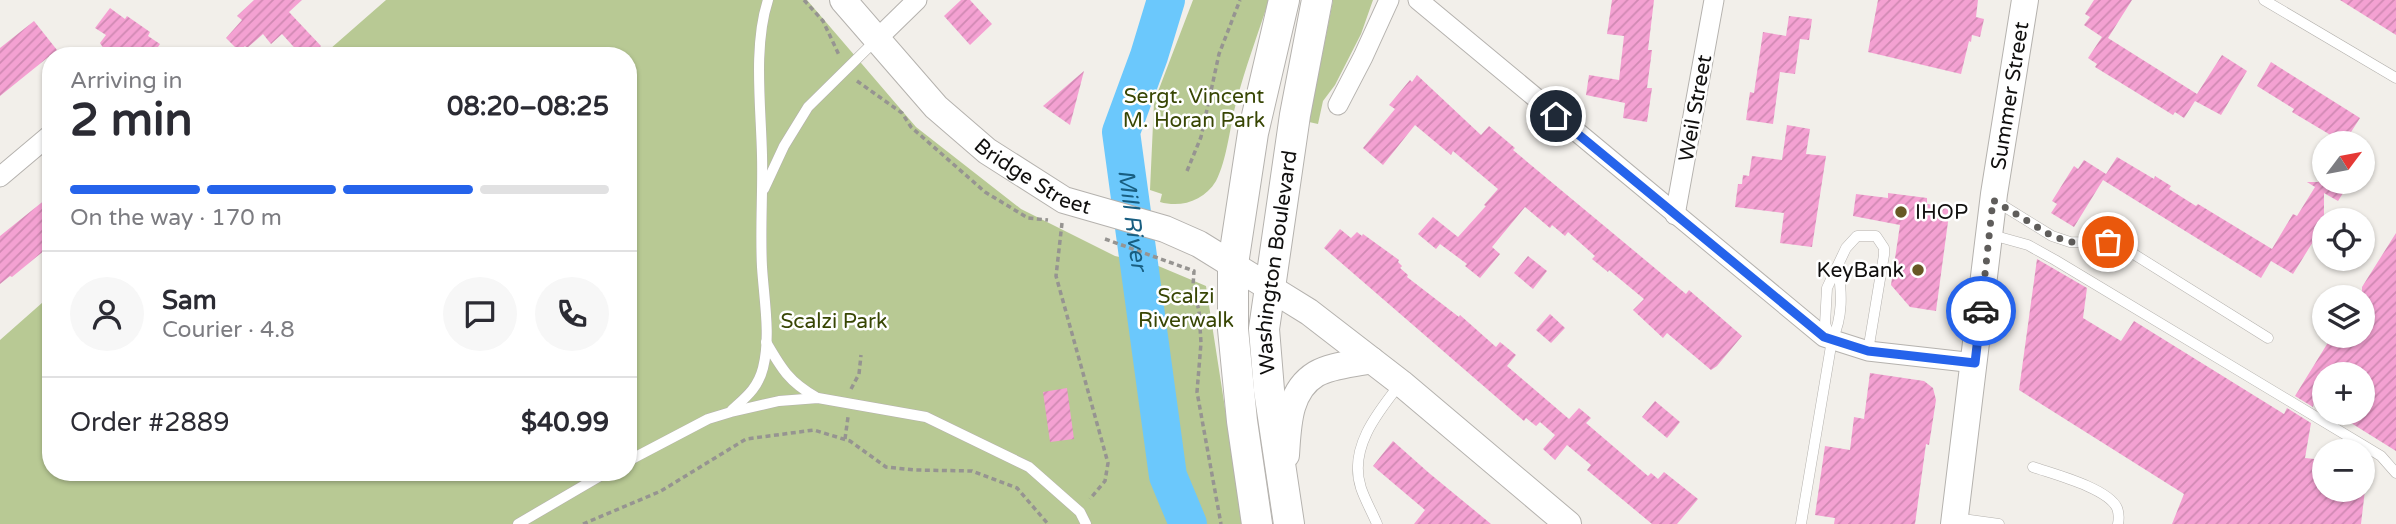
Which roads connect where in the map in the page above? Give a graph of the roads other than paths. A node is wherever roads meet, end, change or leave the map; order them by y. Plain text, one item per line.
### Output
1 (768, 0) edge
2 (843, 0) edge
3 (916, 0) edge
4 (1284, 0) edge
5 (1317, 0) edge
6 (1389, 0) edge
7 (1418, 0) edge
8 (1714, 0) edge
9 (2025, 0) edge
10 (2264, 0) edge
11 (877, 39) junction
12 (2396, 78) edge
13 (1338, 105) dead end
14 (42, 142) edge
15 (0, 177) edge
16 (763, 192) junction
17 (1993, 200) junction
18 (1675, 215) junction
19 (1989, 234) junction
20 (1233, 264) junction
21 (1269, 287) junction
22 (2268, 338) dead end
23 (1832, 340) junction
24 (766, 342) junction
25 (1868, 351) junction
26 (1371, 360) junction
27 (1975, 363) junction
28 (1401, 383) junction
29 (818, 398) junction
30 (731, 411) junction
31 (637, 456) edge
32 (2033, 467) dead end
33 (2396, 473) edge
34 (592, 481) edge
35 (1283, 488) junction
36 (1955, 521) edge
37 (518, 524) edge
38 (1086, 524) edge
39 (1257, 524) edge
40 (1289, 524) edge
41 (1377, 524) edge
42 (1568, 524) edge
43 (1801, 524) edge
44 (1999, 524) edge
45 (2118, 524) edge

1 - 16 lane
2 - 11 main road, Bridge Street
3 - 11 street
4 - 20 main road, Washington Boulevard
5 - 21 main road, Washington Boulevard
6 - 13 street
7 - 18 street
8 - 18 street, Weil Street
9 - 17 main road, Summer Street
10 - 12 lane
11 - 16 lane
11 - 20 main road, Bridge Street
14 - 15 street
16 - 24 lane
17 - 19 main road, Summer Street
17 - 22 lane
18 - 23 street
19 - 27 main road, Summer Street
19 - 33 lane
20 - 21 main road, Bridge Street
20 - 39 main road, Washington Boulevard
21 - 26 main road, Bridge Street
21 - 35 main road, Washington Boulevard
23 - 25 street
23 - 25 lane
23 - 43 lane
24 - 29 lane
24 - 30 lane
25 - 27 street
26 - 28 main road, Bridge Street
26 - 35 main road
27 - 36 main road, Summer Street
28 - 41 lane
28 - 42 main road, Bridge Street
29 - 30 lane
29 - 38 lane
30 - 31 lane
32 - 45 lane
34 - 37 lane
35 - 40 main road, Washington Boulevard
36 - 44 lane

